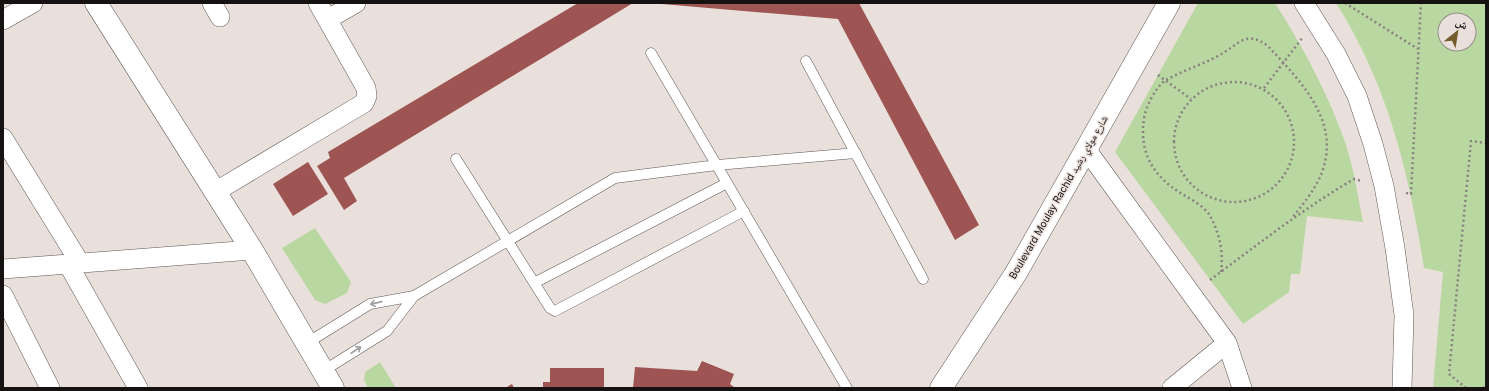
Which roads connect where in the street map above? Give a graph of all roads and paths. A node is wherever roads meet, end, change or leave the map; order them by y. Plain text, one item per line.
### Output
1 (33, 3) edge
2 (96, 3) edge
3 (318, 3) edge
4 (356, 3) edge
5 (1169, 3) edge
6 (1304, 3) edge
7 (1345, 3) edge
8 (1421, 3) edge
9 (4, 16) edge
10 (328, 19) junction
11 (1314, 19) junction
12 (1418, 48) junction
13 (652, 53) dead end
14 (806, 61) dead end
15 (1284, 63) junction
16 (1158, 75) dead end
17 (1165, 81) junction
18 (1264, 88) junction
19 (1191, 99) junction
20 (3, 138) edge
21 (1486, 143) edge
22 (1086, 149) junction
23 (856, 153) junction
24 (456, 159) dead end
25 (717, 166) junction
26 (727, 183) junction
27 (1384, 186) junction
28 (215, 192) junction
29 (744, 211) junction
30 (1292, 218) junction
31 (507, 241) junction
32 (252, 250) junction
33 (74, 263) junction
34 (3, 269) edge
35 (1221, 272) junction
36 (923, 279) dead end
37 (1210, 280) dead end
38 (534, 283) junction
39 (3, 295) edge
40 (414, 296) junction
41 (307, 343) junction
42 (1228, 343) junction
43 (328, 380) edge
44 (1486, 386) edge
45 (50, 388) edge
46 (138, 388) edge
47 (847, 388) edge
48 (941, 388) edge
49 (1172, 388) edge
50 (1242, 388) edge
51 (1402, 388) edge
52 (1466, 388) edge
53 (1483, 388) edge

1 - 9 street
2 - 28 street
3 - 10 street
4 - 10 street
5 - 22 street, Boulevard Moulay Rachid شارع مولاي رشيد
6 - 11 street
7 - 12 path
8 - 12 path
10 - 28 street
11 - 15 path
11 - 27 street
12 - 27 path
13 - 25 lane
14 - 23 lane
15 - 17 path
15 - 18 path
15 - 30 path
16 - 17 path
17 - 19 path
17 - 35 path
18 - 19 path
18 - 19 path
20 - 33 street
21 - 52 path
22 - 42 street
22 - 48 street, Boulevard Moulay Rachid شارع مولاي رشيد
23 - 25 lane
23 - 36 lane
24 - 31 lane
25 - 26 lane
25 - 31 lane
26 - 29 lane
26 - 38 lane
27 - 30 path
27 - 51 street
28 - 32 street
29 - 38 lane
29 - 47 lane
30 - 35 path
31 - 38 lane
31 - 40 lane
32 - 33 street
32 - 41 street
33 - 34 street
33 - 46 street
35 - 37 path
39 - 45 street
40 -> 41 lane
43 -> 40 lane
41 - 43 street
42 - 49 street
42 - 50 street
44 - 53 path

